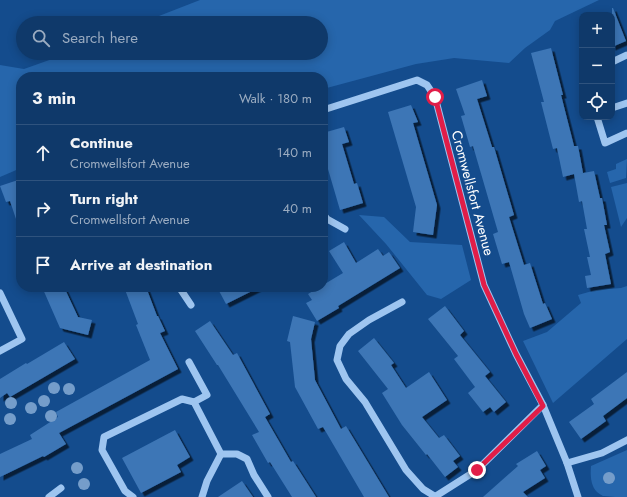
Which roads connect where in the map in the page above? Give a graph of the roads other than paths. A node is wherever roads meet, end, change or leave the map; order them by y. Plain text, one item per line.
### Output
1 (627, 55) edge
2 (615, 61) edge
3 (627, 103) edge
4 (615, 107) edge
5 (328, 108) edge
6 (598, 120) edge
7 (627, 133) edge
8 (328, 220) edge
9 (345, 229) dead end
10 (182, 292) edge
11 (0, 293) edge
12 (402, 302) dead end
13 (191, 305) dead end
14 (0, 351) edge
15 (189, 362) dead end
16 (194, 402) junction
17 (543, 406) junction
18 (627, 440) edge
19 (221, 454) junction
20 (567, 463) junction
21 (61, 488) dead end
22 (49, 497) edge
23 (133, 497) edge
24 (202, 497) edge
25 (268, 497) edge
26 (436, 497) edge
27 (578, 497) edge

1 - 2 street
3 - 4 street
5 - 17 street, Cromwellsfort Avenue
6 - 7 street
8 - 9 street
10 - 13 street
11 - 14 street
12 - 26 street
15 - 16 street
16 - 19 street
16 - 23 street
17 - 20 street, Cromwellsfort Avenue
17 - 26 street
18 - 20 street
19 - 24 street
19 - 25 street
20 - 27 street, Cromwellsfort Avenue
21 - 22 street

